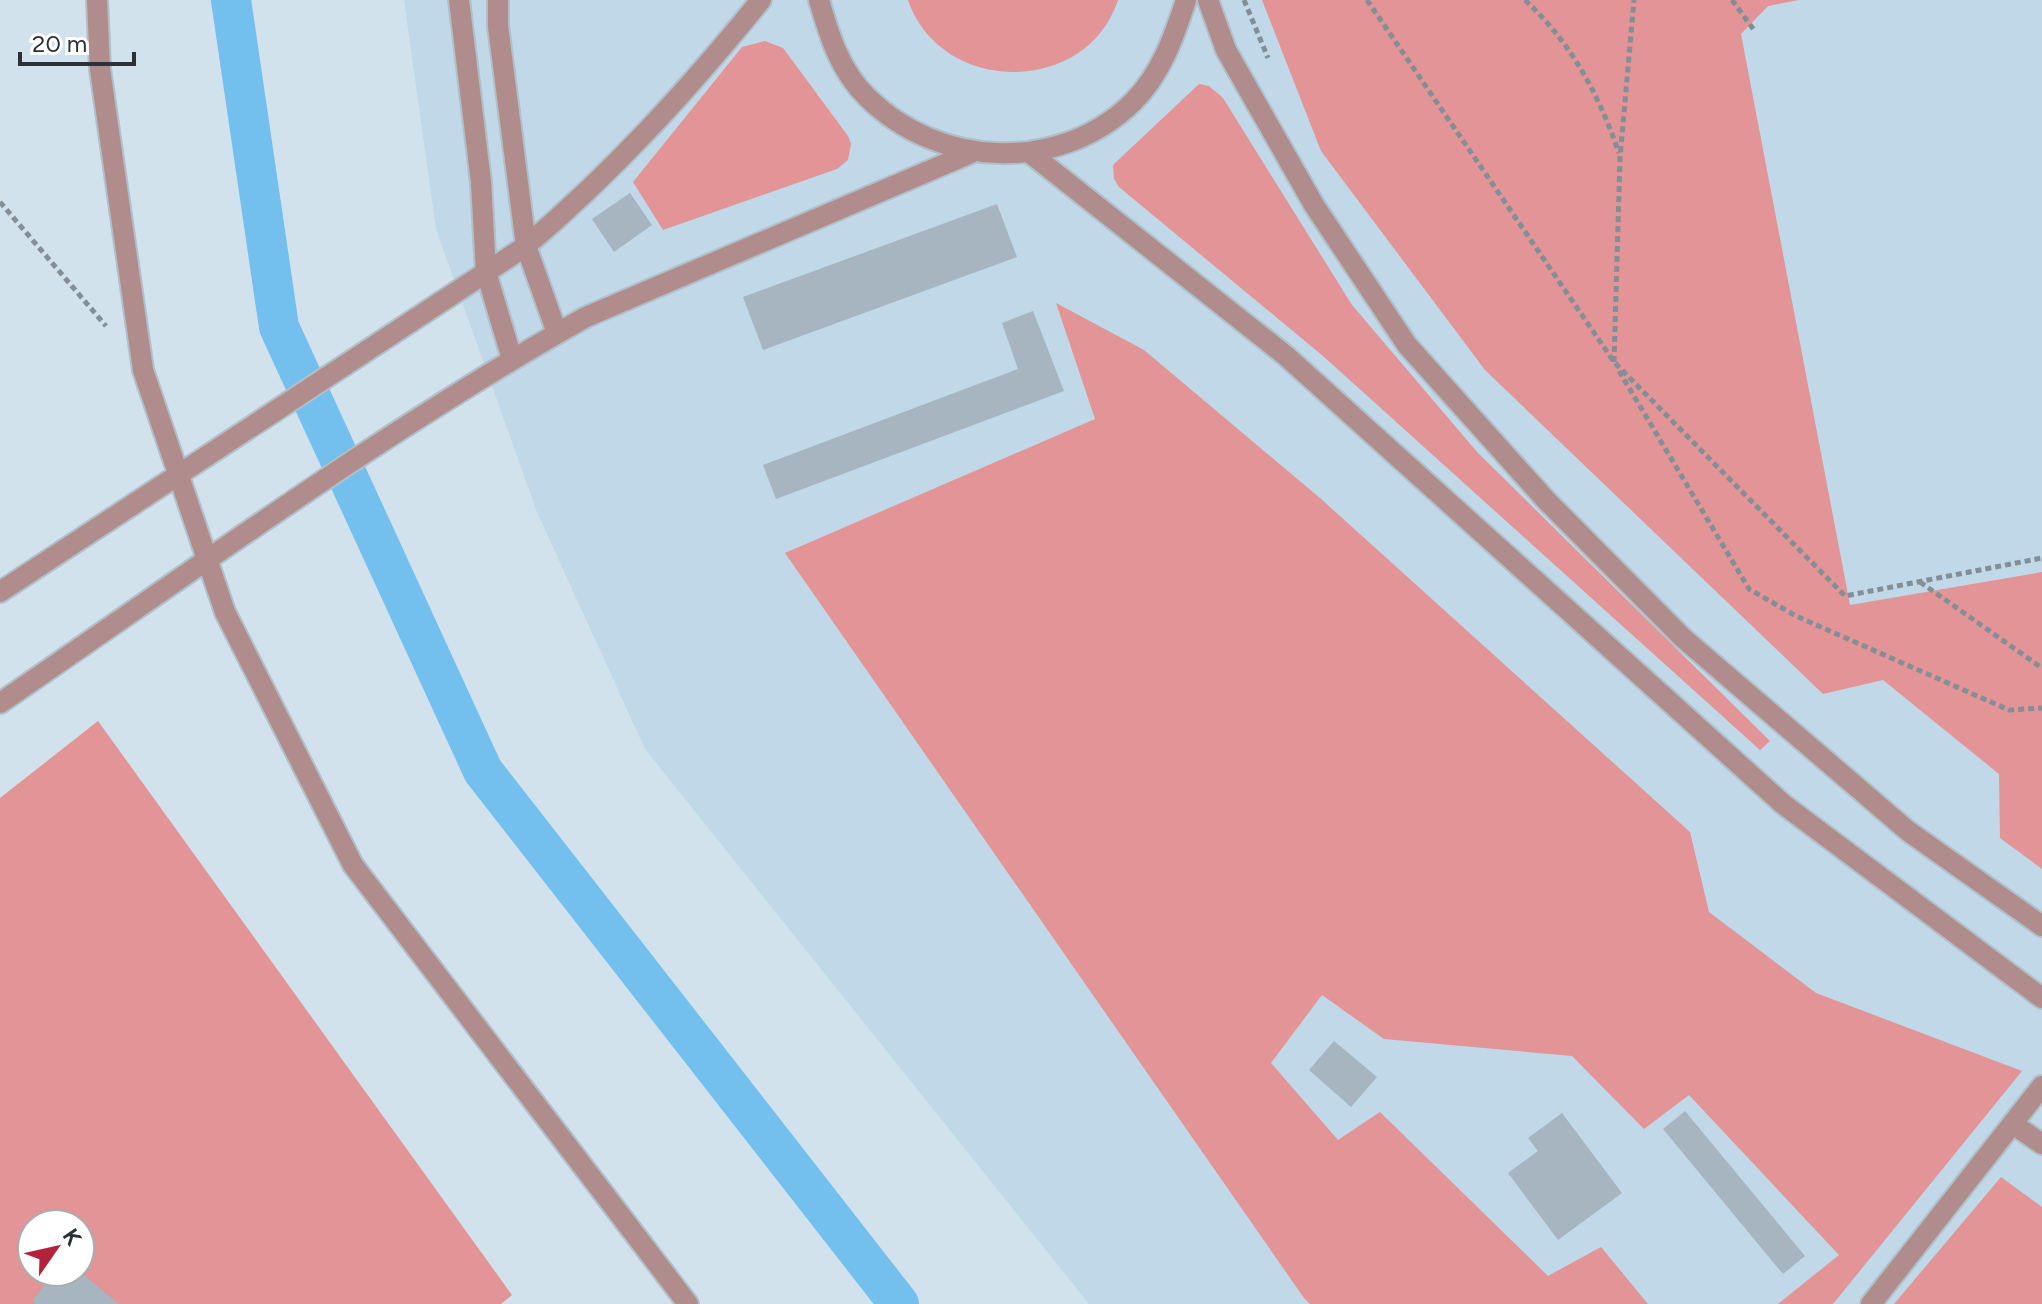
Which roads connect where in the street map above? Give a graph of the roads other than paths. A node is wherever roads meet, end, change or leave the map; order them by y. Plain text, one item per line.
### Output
1 (97, 0) edge
2 (459, 0) edge
3 (498, 0) edge
4 (761, 0) edge
5 (819, 0) edge
6 (1186, 0) edge
7 (1208, 0) edge
8 (971, 153) junction
9 (1030, 153) junction
10 (526, 246) junction
11 (486, 272) junction
12 (557, 333) junction
13 (512, 359) junction
14 (178, 476) junction
15 (207, 561) junction
16 (0, 592) edge
17 (0, 703) edge
18 (2042, 926) edge
19 (2042, 998) edge
20 (2042, 1086) edge
21 (2013, 1124) junction
22 (2042, 1144) edge
23 (688, 1304) edge
24 (1871, 1304) edge

1 - 14 street
2 - 11 street
3 - 10 street
4 - 10 street
5 - 8 street
6 - 9 street
7 - 18 street
8 - 9 street
8 - 12 street
9 - 19 street
10 - 11 street
10 - 12 street
11 - 13 street
11 - 14 street
12 - 13 street
13 - 15 street
14 - 15 street
14 - 16 street
15 - 17 street
15 - 23 street
20 - 21 street
21 - 22 street
21 - 24 street

